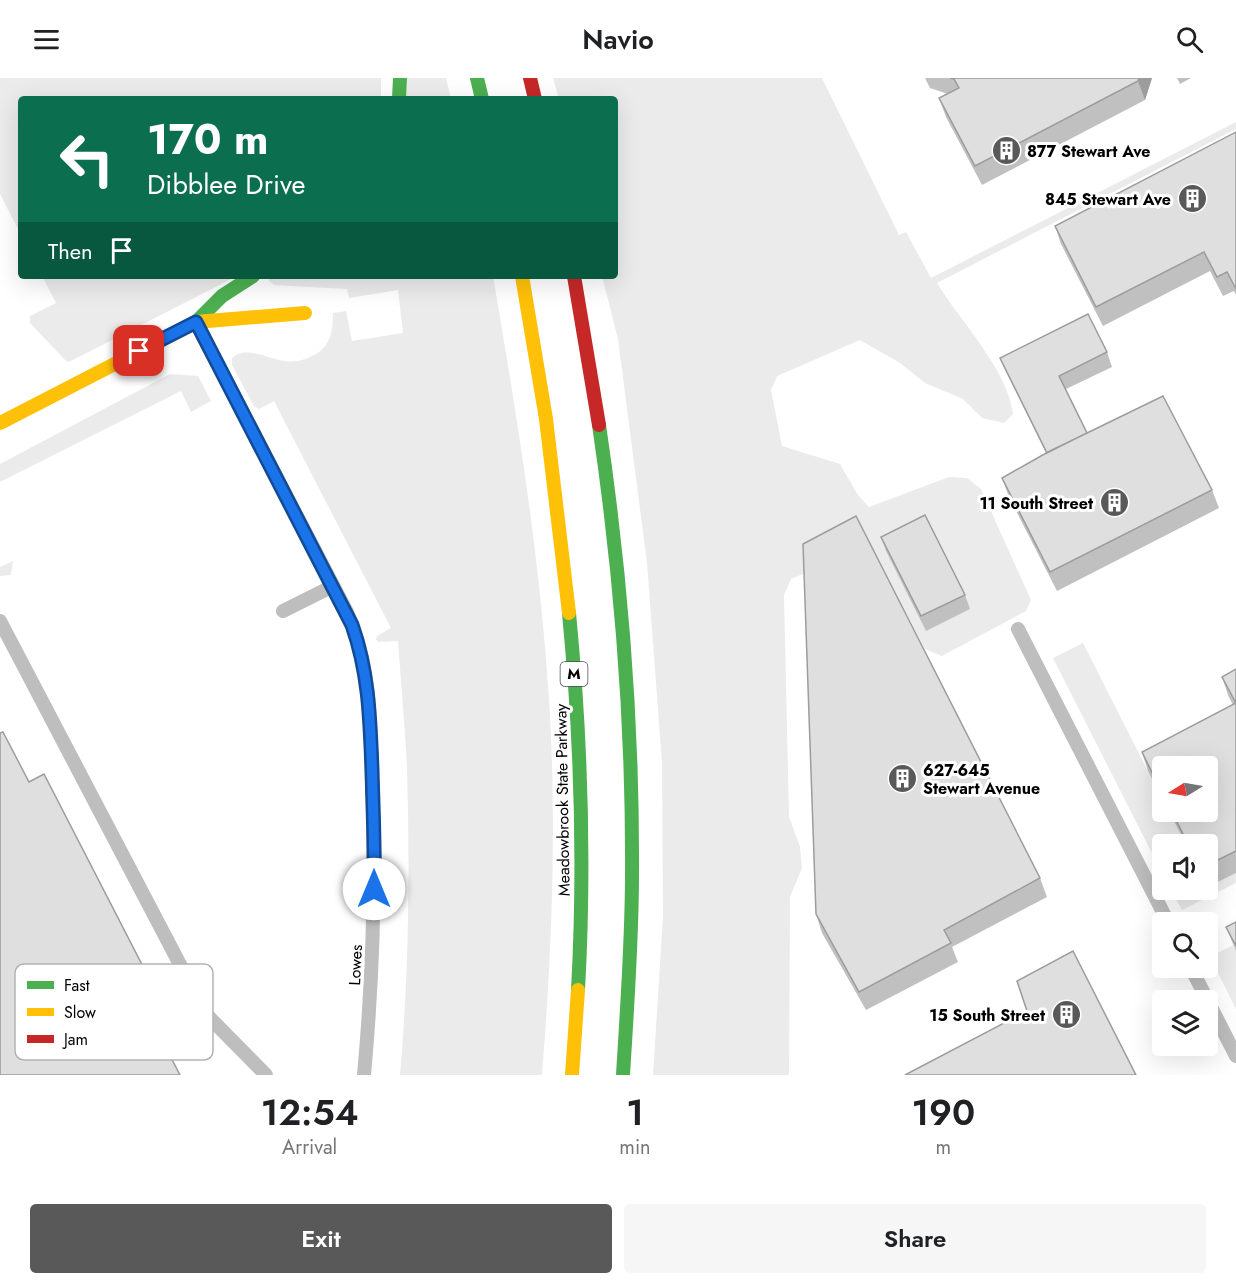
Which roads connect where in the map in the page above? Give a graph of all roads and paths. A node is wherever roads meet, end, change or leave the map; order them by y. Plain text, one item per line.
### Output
1 (400, 78) edge
2 (477, 78) edge
3 (530, 78) edge
4 (399, 96) edge
5 (481, 96) edge
6 (534, 96) edge
7 (248, 279) edge
8 (523, 279) edge
9 (575, 279) edge
10 (304, 313) dead end
11 (196, 322) junction
12 (0, 423) edge
13 (333, 586) junction
14 (283, 611) dead end
15 (0, 621) edge
16 (1018, 629) dead end
17 (1163, 912) edge
18 (180, 964) edge
19 (1196, 978) edge
20 (213, 1021) edge
21 (1236, 1056) edge
22 (266, 1075) edge
23 (364, 1075) edge
24 (572, 1075) edge
25 (623, 1075) edge

1 - 4 main road
2 - 5 main road
3 - 6 main road
7 - 11 main road
8 - 24 main road, Meadowbrook State Parkway / M
9 - 25 main road
10 - 11 main road
11 - 12 main road
11 - 13 lane, Lowes
13 - 14 lane
13 - 23 lane, Lowes
15 - 18 lane
16 - 17 lane
19 - 21 lane
20 - 22 lane

